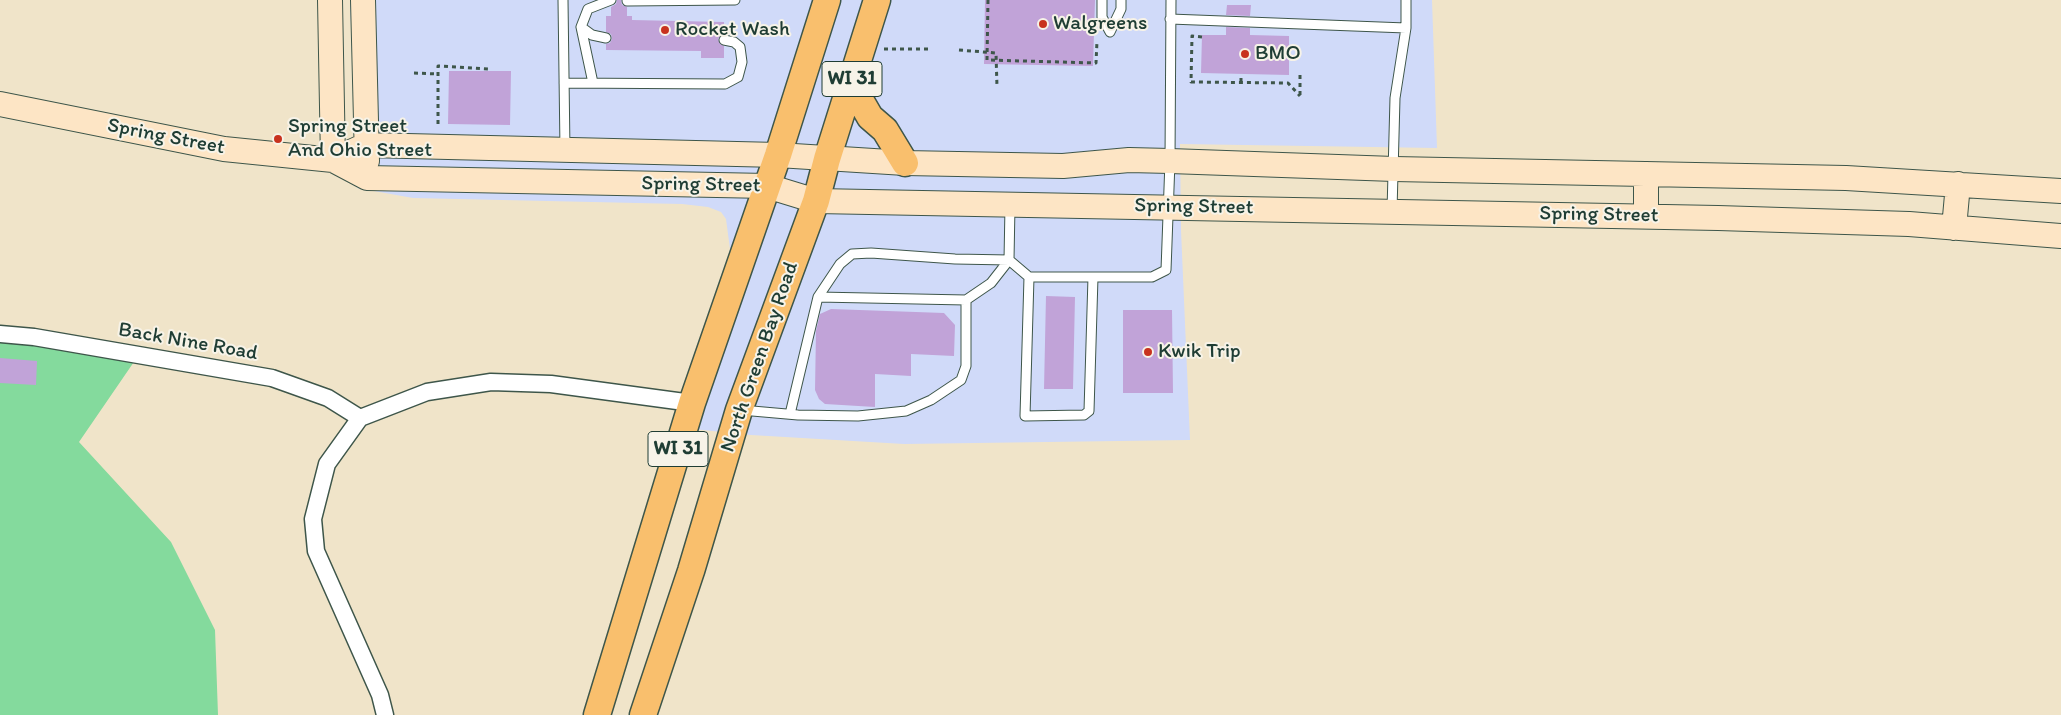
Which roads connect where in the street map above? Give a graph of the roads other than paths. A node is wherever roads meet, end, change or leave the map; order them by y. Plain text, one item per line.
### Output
1 (330, 0) edge
2 (363, 0) edge
3 (564, 0) edge
4 (611, 0) edge
5 (734, 0) edge
6 (827, 0) edge
7 (877, 0) edge
8 (1102, 0) edge
9 (1121, 0) edge
10 (1171, 0) edge
11 (1406, 0) edge
12 (627, 1) dead end
13 (1170, 19) junction
14 (581, 27) junction
15 (1406, 28) junction
16 (606, 38) dead end
17 (724, 40) dead end
18 (331, 44) junction
19 (364, 44) junction
20 (872, 52) junction
21 (564, 83) junction
22 (593, 83) junction
23 (0, 104) edge
24 (366, 145) junction
25 (565, 150) junction
26 (778, 155) junction
27 (827, 159) junction
28 (333, 160) junction
29 (1170, 161) junction
30 (905, 163) junction
31 (1394, 169) junction
32 (1646, 174) junction
33 (367, 178) junction
34 (1958, 184) junction
35 (768, 186) junction
36 (2061, 191) edge
37 (816, 201) junction
38 (1010, 204) junction
39 (1170, 206) junction
40 (1392, 211) junction
41 (1646, 216) junction
42 (1954, 228) junction
43 (2061, 236) edge
44 (1009, 260) junction
45 (1029, 277) junction
46 (1093, 277) junction
47 (818, 297) junction
48 (966, 300) junction
49 (0, 334) edge
50 (692, 403) junction
51 (739, 410) junction
52 (790, 414) junction
53 (360, 418) junction
54 (385, 715) edge
55 (597, 715) edge
56 (644, 715) edge

1 - 18 main road
2 - 19 main road
3 - 21 lane
4 - 14 lane
5 - 12 lane
6 - 26 main road, WI 31
7 - 20 main road, North Green Bay Road / WI 31
8 - 9 lane
10 - 13 lane
11 - 15 lane
13 - 15 lane
13 - 29 lane
14 - 16 lane
14 - 22 lane
15 - 31 lane
17 - 22 lane
18 - 19 main road
18 - 28 main road
19 - 24 main road
20 - 27 main road, North Green Bay Road / WI 31
20 - 30 main road
21 - 22 lane
21 - 25 lane
23 - 28 main road, Spring Street
24 - 25 main road, Spring Street
24 - 28 main road, Spring Street
24 - 33 main road
25 - 26 main road, Spring Street
26 - 27 main road, Spring Street
26 - 35 main road, WI 31
27 - 30 main road, Spring Street
27 - 37 main road, North Green Bay Road / WI 31
28 - 33 main road, Spring Street
29 - 30 main road, Spring Street
29 - 31 main road, Spring Street
29 - 39 lane
31 - 32 main road, Spring Street
31 - 40 lane
32 - 34 main road, Spring Street
32 - 41 main road
33 - 35 main road, Spring Street
34 - 36 main road, Spring Street
34 - 42 main road
35 - 37 main road, Spring Street
35 - 50 main road, WI 31
37 - 38 main road, Spring Street
37 - 51 main road, North Green Bay Road / WI 31
38 - 39 main road, Spring Street
38 - 44 lane
39 - 40 main road, Spring Street
39 - 46 lane
40 - 41 main road, Spring Street
41 - 42 main road, Spring Street
42 - 43 main road, Spring Street
44 - 45 lane
44 - 47 lane
44 - 48 lane
45 - 46 lane
45 - 46 lane
47 - 48 lane
47 - 52 lane
48 - 52 lane
49 - 53 street, Back Nine Road
50 - 53 street
50 - 55 main road, WI 31
51 - 52 lane
51 - 56 main road, North Green Bay Road / WI 31
53 - 54 street

